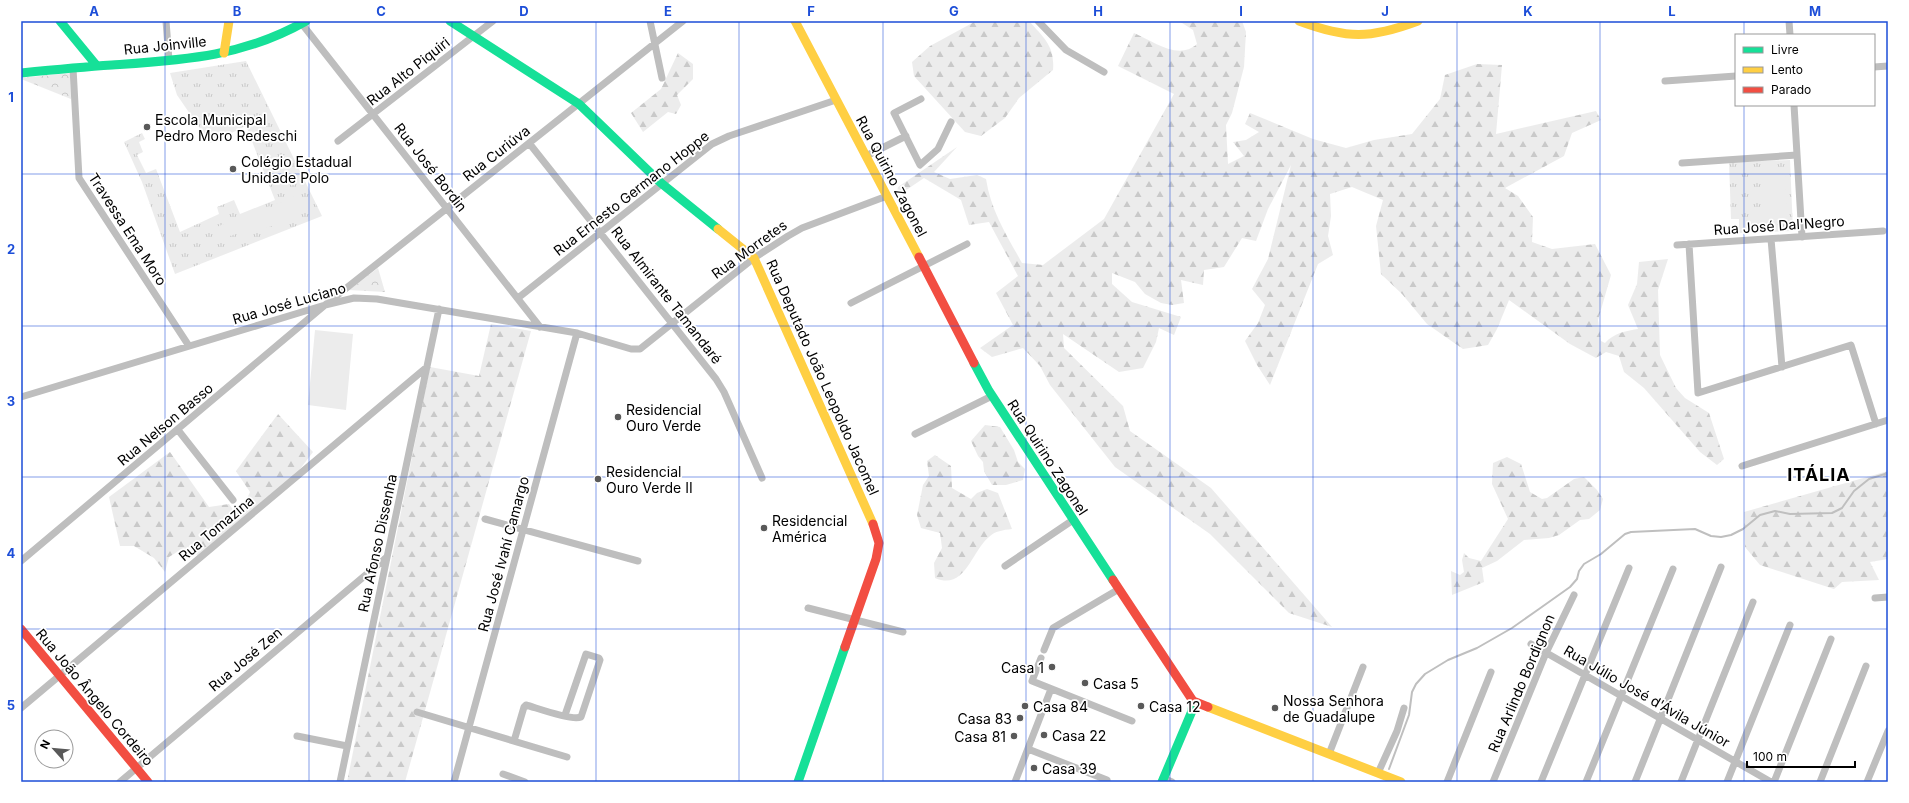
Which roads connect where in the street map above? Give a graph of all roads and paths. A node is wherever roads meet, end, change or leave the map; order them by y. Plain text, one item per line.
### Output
1 (60, 21) edge
2 (166, 21) edge
3 (229, 21) edge
4 (450, 21) edge
5 (493, 21) edge
6 (650, 21) edge
7 (683, 21) edge
8 (795, 21) edge
9 (1038, 21) edge
10 (1299, 21) edge
11 (1418, 21) edge
12 (1789, 21) edge
13 (304, 22) edge
14 (1790, 34) edge
15 (474, 36) junction
16 (655, 43) junction
17 (224, 53) junction
18 (169, 60) junction
19 (97, 66) junction
20 (1888, 66) edge
21 (1875, 67) edge
22 (74, 68) junction
23 (1104, 72) dead end
24 (21, 73) edge
25 (1735, 76) edge
26 (662, 78) dead end
27 (1665, 81) dead end
28 (921, 99) dead end
29 (836, 100) junction
30 (578, 104) junction
31 (1794, 106) edge
32 (373, 114) junction
33 (951, 122) dead end
34 (906, 136) junction
35 (338, 141) dead end
36 (529, 143) junction
37 (1797, 155) junction
38 (866, 156) junction
39 (1682, 162) dead end
40 (662, 183) junction
41 (887, 196) junction
42 (447, 208) junction
43 (1883, 231) dead end
44 (600, 232) junction
45 (1802, 236) junction
46 (1771, 239) junction
47 (968, 244) dead end
48 (1689, 244) junction
49 (1677, 245) dead end
50 (754, 258) junction
51 (923, 266) junction
52 (518, 298) junction
53 (851, 303) dead end
54 (325, 305) junction
55 (440, 309) junction
56 (672, 324) junction
57 (540, 326) junction
58 (577, 333) junction
59 (189, 346) junction
60 (640, 349) joint
61 (427, 367) junction
62 (1782, 367) junction
63 (992, 396) junction
64 (21, 397) edge
65 (1888, 420) edge
66 (1876, 424) junction
67 (178, 430) junction
68 (915, 434) dead end
69 (1742, 466) dead end
70 (762, 478) dead end
71 (233, 500) dead end
72 (485, 519) dead end
73 (1073, 520) junction
74 (523, 529) junction
75 (387, 557) junction
76 (21, 561) edge
77 (638, 561) dead end
78 (1005, 566) dead end
79 (1721, 567) dead end
80 (1630, 568) dead end
81 (1673, 570) dead end
82 (1119, 588) junction
83 (1574, 595) dead end
84 (1888, 597) edge
85 (1875, 598) dead end
86 (1753, 602) dead end
87 (808, 608) dead end
88 (855, 620) junction
89 (1790, 625) dead end
90 (21, 629) edge
91 (903, 632) dead end
92 (1831, 639) dead end
93 (1531, 644) dead end
94 (1044, 650) dead end
95 (1546, 653) junction
96 (1041, 658) dead end
97 (1866, 666) dead end
98 (1363, 667) dead end
99 (1491, 672) dead end
100 (1585, 675) junction
101 (60, 676) junction
102 (1051, 689) junction
103 (1621, 696) junction
104 (1193, 701) junction
105 (21, 708) edge
106 (1404, 708) dead end
107 (417, 712) dead end
108 (565, 715) junction
109 (1660, 718) junction
110 (1132, 721) dead end
111 (469, 727) junction
112 (1888, 731) edge
113 (297, 736) dead end
114 (1698, 740) junction
115 (514, 741) junction
116 (347, 746) junction
117 (1028, 749) junction
118 (1329, 754) junction
119 (567, 757) dead end
120 (1736, 762) junction
121 (136, 768) junction
122 (1378, 773) junction
123 (503, 774) dead end
124 (1107, 780) dead end
125 (1163, 780) edge
126 (120, 782) edge
127 (148, 782) edge
128 (340, 782) edge
129 (454, 782) edge
130 (525, 782) edge
131 (798, 782) edge
132 (1015, 782) edge
133 (1172, 782) edge
134 (1400, 782) edge
135 (1447, 782) edge
136 (1493, 782) edge
137 (1541, 782) edge
138 (1586, 782) edge
139 (1634, 782) edge
140 (1681, 782) edge
141 (1728, 782) edge
142 (1771, 782) edge
143 (1774, 782) edge
144 (1820, 782) edge
145 (1867, 782) edge

1 - 19 street
2 - 18 street
3 - 17 street
4 - 15 street, Rua Deputado João Leopoldo Jacomel
5 - 15 street, Rua Alto Piquiri
6 - 16 street
7 - 16 street, Rua Curiúva
8 - 29 street, Rua Quirino Zagonel
9 - 23 street
10 - 11 street
12 - 14 street
13 - 17 street, Rua Joinville
13 - 32 street, Rua José Bordin
15 - 30 street, Rua Deputado João Leopoldo Jacomel
15 - 32 street, Rua Alto Piquiri
16 - 26 street
16 - 30 street, Rua Curiúva
17 - 18 street, Rua Joinville
18 - 19 street, Rua Joinville
19 - 22 street, Rua Joinville
20 - 21 street
22 - 24 street, Rua Joinville
22 - 59 street, Travessa Ema Moro
25 - 27 street
28 - 34 street
29 - 38 street, Rua Quirino Zagonel
29 - 40 street, Rua Ernesto Germano Hoppe
30 - 36 street, Rua Curiúva
30 - 40 street, Rua Deputado João Leopoldo Jacomel
31 - 37 street
32 - 35 street, Rua Alto Piquiri
32 - 42 street, Rua José Bordin
33 - 34 street
34 - 38 street
36 - 42 street, Rua Curiúva
36 - 44 street, Rua Almirante Tamandaré
37 - 39 street
37 - 45 street
38 - 41 street, Rua Quirino Zagonel
40 - 44 street, Rua Ernesto Germano Hoppe
40 - 50 street, Rua Deputado João Leopoldo Jacomel
41 - 50 street, Rua Morretes
41 - 51 street, Rua Quirino Zagonel
42 - 52 street, Rua José Bordin
42 - 54 street, Rua Curiúva
43 - 45 street, Rua José Dal'Negro
44 - 52 street, Rua Ernesto Germano Hoppe
44 - 56 street, Rua Almirante Tamandaré
45 - 46 street, Rua José Dal'Negro
46 - 48 street, Rua José Dal'Negro
46 - 62 street
47 - 51 street
48 - 49 street, Rua José Dal'Negro
48 - 62 street
50 - 56 street, Rua Morretes
50 - 88 street, Rua Deputado João Leopoldo Jacomel
51 - 53 street
51 - 63 street, Rua Quirino Zagonel
52 - 57 street, Rua José Bordin
54 - 55 street, Rua José Luciano
54 - 59 street, Rua José Luciano
54 - 67 street, Rua Nelson Basso
55 - 57 street, Rua José Luciano
55 - 61 street, Rua Afonso Dissenha
56 - 60 street, Rua Morretes
56 - 70 street, Rua Almirante Tamandaré
57 - 58 street, Rua José Luciano
58 - 60 street, Rua José Luciano
58 - 74 street, Rua José Ivahí Camargo
59 - 64 street, Rua José Luciano
61 - 75 street, Rua Afonso Dissenha
61 - 101 street, Rua Tomazina
62 - 66 street
63 - 68 street
63 - 73 street, Rua Quirino Zagonel
65 - 66 street
66 - 69 street
67 - 71 street
67 - 76 street, Rua Nelson Basso
72 - 74 street
73 - 78 street
73 - 82 street, Rua Quirino Zagonel
74 - 77 street
74 - 111 street, Rua José Ivahí Camargo
75 - 116 street, Rua Afonso Dissenha
75 - 121 street, Rua José Zen
79 - 109 street
80 - 100 street
81 - 103 street
82 - 94 street
82 - 104 street, Rua Quirino Zagonel
83 - 95 street, Rua Arlindo Bordignon
84 - 85 street
86 - 114 street
87 - 88 street
88 - 91 street
88 - 131 street, Rua Deputado João Leopoldo Jacomel
89 - 120 street
90 - 101 street, Rua João Ângelo Cordeiro
92 - 143 street
93 - 95 street, Rua Júlio José d'Ávila Júnior
95 - 100 street, Rua Júlio José d'Ávila Júnior
95 - 136 street, Rua Arlindo Bordignon
96 - 102 street
97 - 144 street
98 - 118 street
99 - 135 street
100 - 103 street, Rua Júlio José d'Ávila Júnior
100 - 137 street
101 - 105 street, Rua Tomazina
101 - 121 street, Rua João Ângelo Cordeiro
102 - 110 street
102 - 117 street
103 - 109 street, Rua Júlio José d'Ávila Júnior
103 - 138 street
104 - 118 street
104 - 125 street
106 - 122 street
107 - 111 street
108 - 108 street
108 - 115 street
109 - 114 street, Rua Júlio José d'Ávila Júnior
109 - 139 street
111 - 115 street
111 - 129 street, Rua José Ivahí Camargo
112 - 145 street
113 - 116 street
114 - 120 street, Rua Júlio José d'Ávila Júnior
114 - 140 street
115 - 119 street
116 - 128 street, Rua Afonso Dissenha
117 - 124 street
117 - 132 street
118 - 122 street
120 - 141 street
120 - 142 street, Rua Júlio José d'Ávila Júnior
121 - 126 street, Rua José Zen
121 - 127 street, Rua João Ângelo Cordeiro
122 - 134 street
123 - 130 street
125 - 133 street

